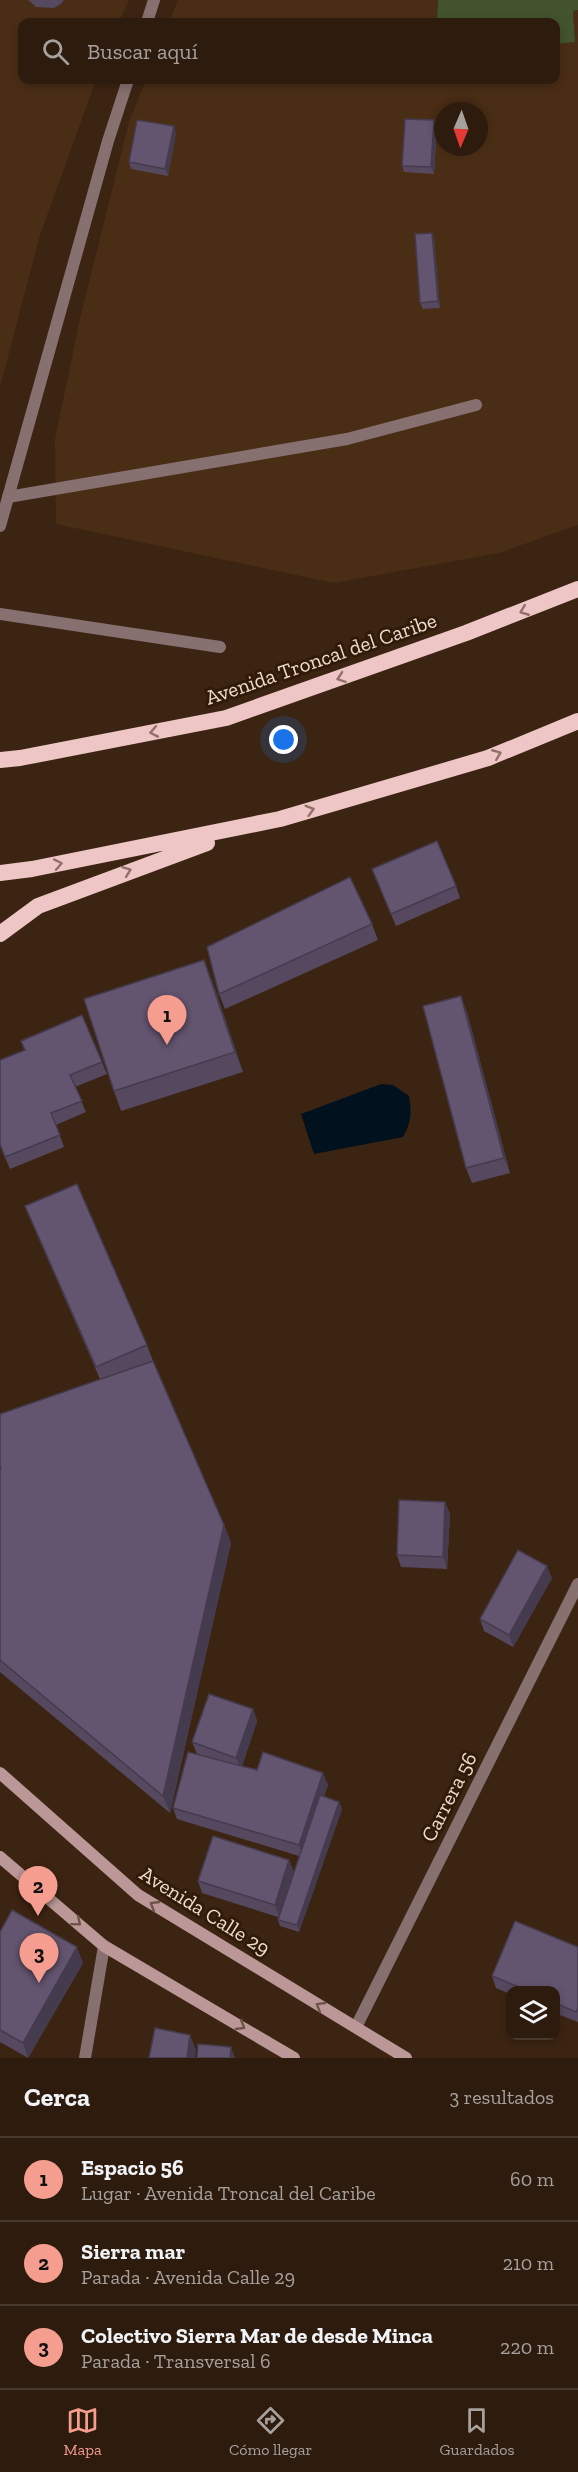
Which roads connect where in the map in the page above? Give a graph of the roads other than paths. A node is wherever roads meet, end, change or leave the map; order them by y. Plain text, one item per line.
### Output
1 (154, 0) edge
2 (148, 18) edge
3 (127, 84) edge
4 (476, 405) dead end
5 (8, 497) junction
6 (0, 526) edge
7 (578, 589) edge
8 (0, 614) edge
9 (220, 647) dead end
10 (578, 721) edge
11 (0, 759) edge
12 (280, 819) junction
13 (0, 873) edge
14 (0, 934) edge
15 (578, 1584) edge
16 (0, 1773) edge
17 (0, 1857) edge
18 (104, 1946) junction
19 (356, 2027) junction
20 (85, 2058) edge
21 (294, 2058) edge
22 (406, 2058) edge

1 - 2 street
3 - 5 street
4 - 5 street
5 - 6 street
7 -> 11 highway, Avenida Troncal del Caribe
8 - 9 street
12 -> 10 highway
13 -> 12 highway
14 -> 12 highway
15 - 19 street, Carrera 56
19 -> 16 main road, Avenida Calle 29
17 -> 18 main road
18 - 20 street
18 -> 21 main road
19 - 22 main road, Avenida Calle 29

